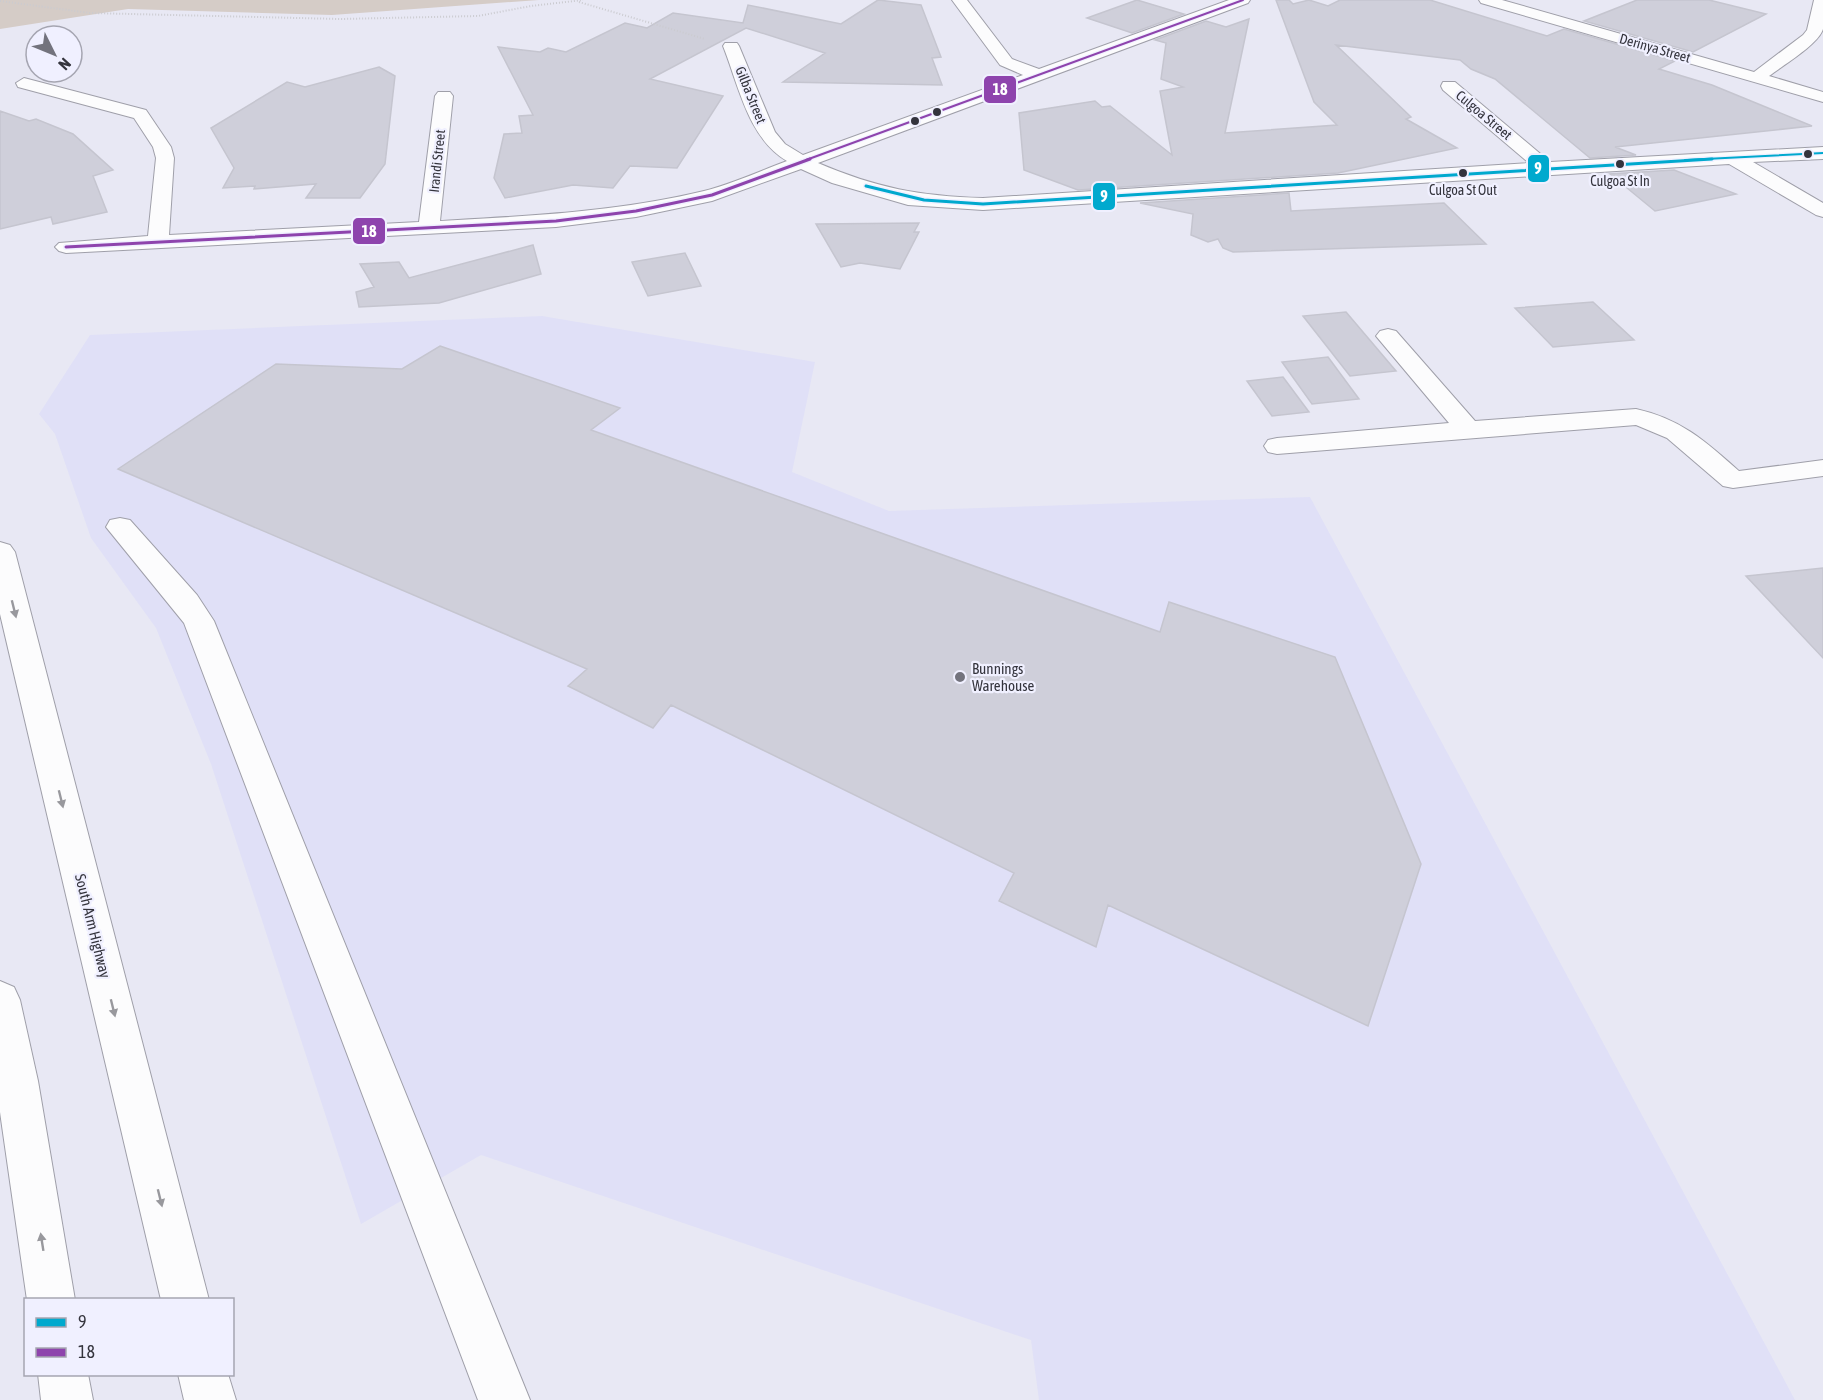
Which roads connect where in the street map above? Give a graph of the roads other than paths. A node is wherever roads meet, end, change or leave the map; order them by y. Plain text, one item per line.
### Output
1 (958, 0) edge
2 (1243, 0) edge
3 (1486, 0) edge
4 (1821, 0) edge
5 (731, 46) road end
6 (1038, 75) junction
7 (1756, 78) junction
8 (28, 84) edge
9 (1449, 86) dead end
10 (444, 96) dead end
11 (1823, 97) edge
12 (1823, 153) edge
13 (1734, 159) junction
14 (803, 163) junction
15 (1546, 168) junction
16 (1823, 211) edge
17 (429, 227) junction
18 (158, 242) junction
19 (66, 248) dead end
20 (1388, 336) dead end
21 (1468, 429) junction
22 (1277, 446) dead end
23 (1823, 468) edge
24 (120, 527) dead end
25 (0, 552) edge
26 (0, 1000) edge
27 (51, 1298) edge
28 (185, 1298) edge
29 (63, 1376) edge
30 (204, 1376) edge
31 (67, 1400) edge
32 (210, 1400) edge
33 (504, 1400) edge

1 - 6 street
2 - 6 street
3 - 7 street, Derinya Street
4 - 7 street
5 - 14 street, Gilba Street
6 - 14 street
7 - 11 street, Derinya Street
8 - 18 street
9 - 15 street, Culgoa Street
10 - 17 street, Irandi Street
12 - 13 street
13 - 15 street
13 - 16 street
14 - 15 street
14 - 17 street
17 - 18 street
18 - 19 street
20 - 21 street
21 - 22 street
21 - 23 street
24 - 33 street
25 -> 28 street, South Arm Highway
27 -> 26 street
29 - 31 street
30 - 32 street

